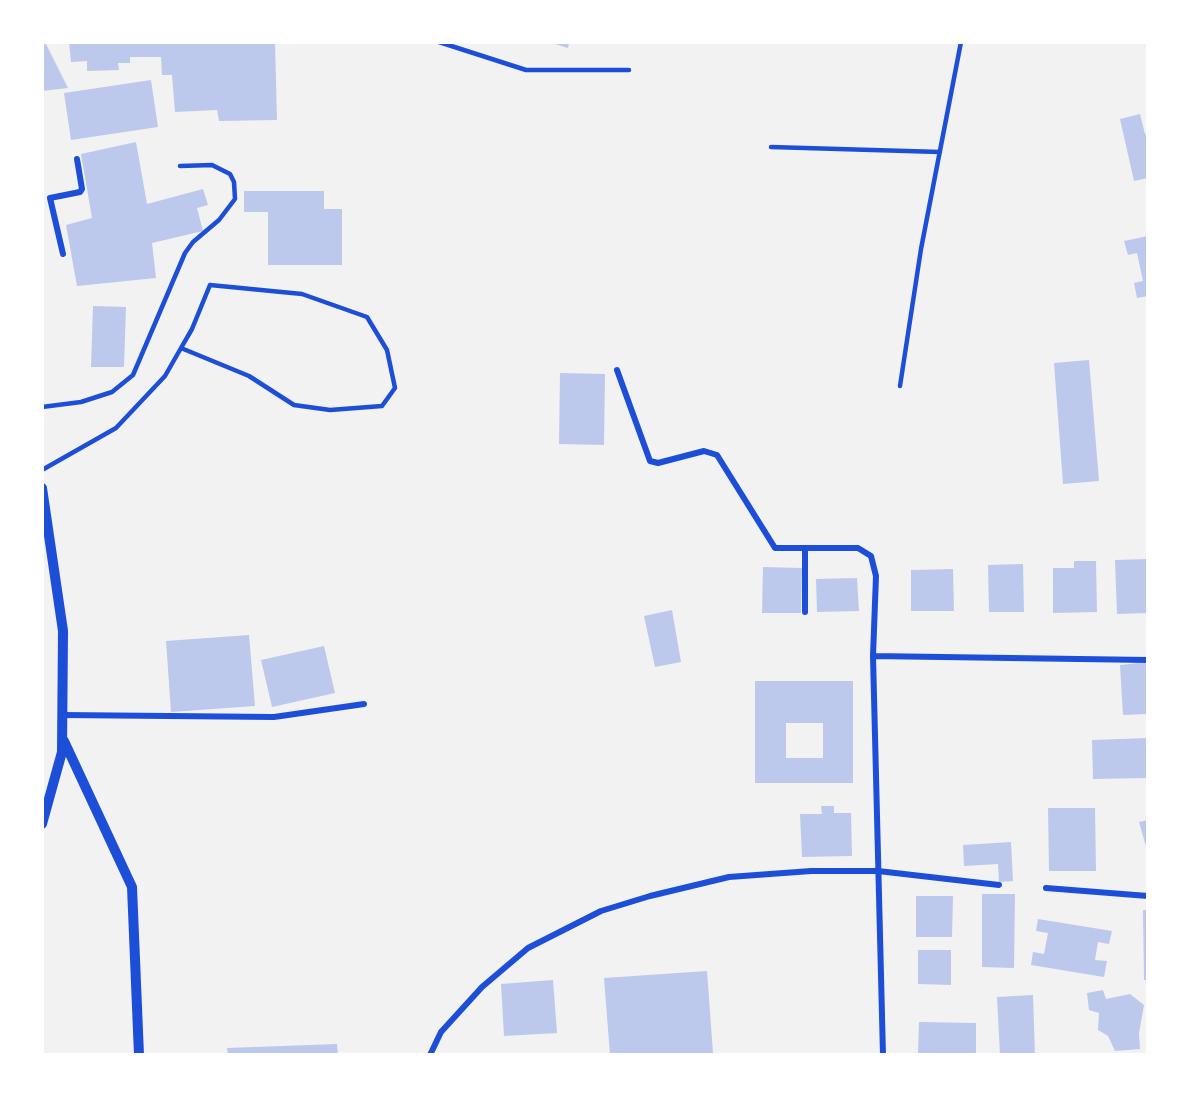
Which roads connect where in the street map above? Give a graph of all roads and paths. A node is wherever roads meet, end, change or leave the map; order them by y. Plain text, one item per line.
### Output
1 (439, 42) edge
2 (961, 42) edge
3 (629, 70) dead end
4 (771, 147) dead end
5 (939, 152) junction
6 (77, 159) dead end
7 (180, 166) dead end
8 (50, 198) junction
9 (42, 200) edge
10 (63, 254) dead end
11 (181, 348) junction
12 (617, 370) dead end
13 (900, 386) dead end
14 (42, 407) edge
15 (42, 470) edge
16 (42, 490) edge
17 (805, 548) junction
18 (805, 612) dead end
19 (873, 656) junction
20 (1148, 660) edge
21 (364, 704) dead end
22 (62, 715) junction
23 (62, 737) junction
24 (42, 824) edge
25 (878, 871) junction
26 (999, 885) dead end
27 (1046, 888) dead end
28 (1148, 896) edge
29 (139, 1055) edge
30 (430, 1055) edge
31 (883, 1055) edge

1 - 3 lane
2 - 5 lane
4 - 5 lane
5 - 13 lane
6 - 8 street
7 - 14 lane
8 - 9 street
8 - 10 street
11 - 11 lane
11 - 15 lane
12 - 17 street
16 - 22 street
17 - 18 street
17 - 19 street
19 - 20 street
19 - 25 street
21 - 22 street
22 - 23 street
23 - 24 street
23 - 29 street
25 - 26 street
25 - 30 street
25 - 31 street
27 - 28 street

